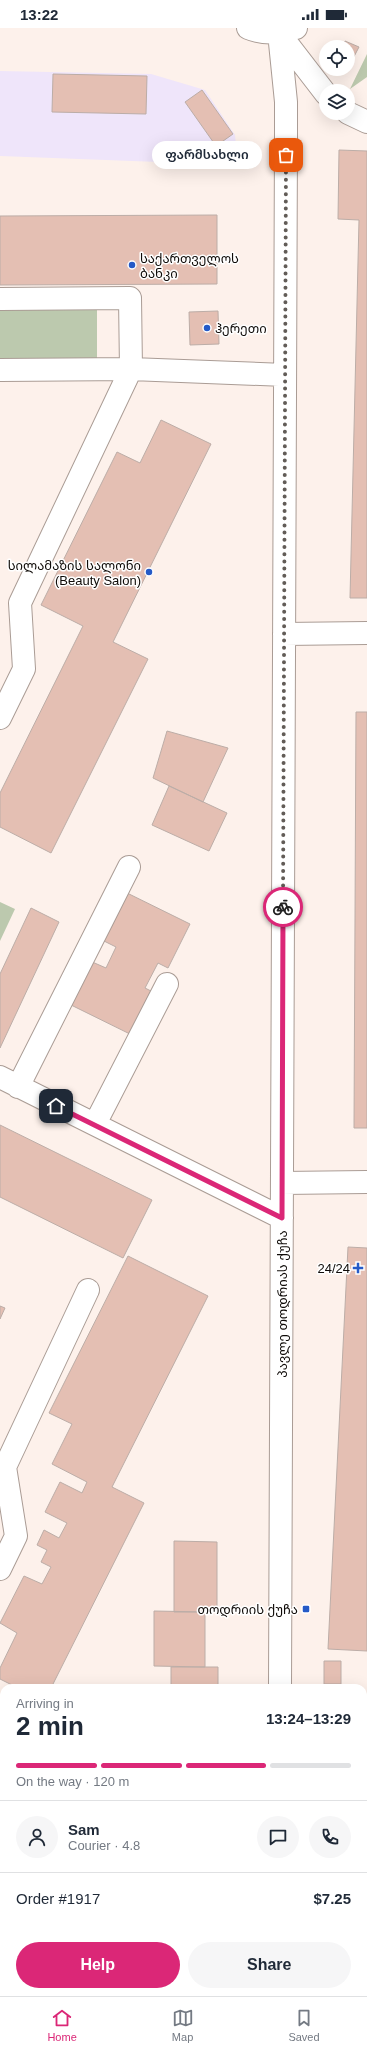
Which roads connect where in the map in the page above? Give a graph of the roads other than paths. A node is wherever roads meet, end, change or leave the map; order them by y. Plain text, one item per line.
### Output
1 (248, 28) edge
2 (287, 31) edge
3 (320, 84) edge
4 (355, 116) edge
5 (367, 122) edge
6 (0, 299) edge
7 (131, 369) junction
8 (0, 370) edge
9 (285, 375) junction
10 (367, 633) edge
11 (284, 634) junction
12 (0, 718) edge
13 (129, 867) dead end
14 (167, 984) dead end
15 (9, 1082) edge
16 (95, 1124) junction
17 (367, 1182) edge
18 (282, 1183) junction
19 (282, 1218) junction
20 (88, 1290) dead end
21 (0, 1569) edge
22 (280, 1684) edge

1 - 2 street
2 - 3 street
2 - 9 street, პავლე თოდრიას ქუჩა
4 - 5 street
6 - 7 street
7 - 8 street
7 - 9 street
7 - 12 street
9 - 11 street, პავლე თოდრიას ქუჩა
10 - 11 street
11 - 18 street, პავლე თოდრიას ქუჩა
13 - 15 street
14 - 16 street
15 - 16 street
16 - 19 street
17 - 18 street
18 - 19 street, პავლე თოდრიას ქუჩა
19 - 22 street, პავლე თოდრიას ქუჩა
20 - 21 street

